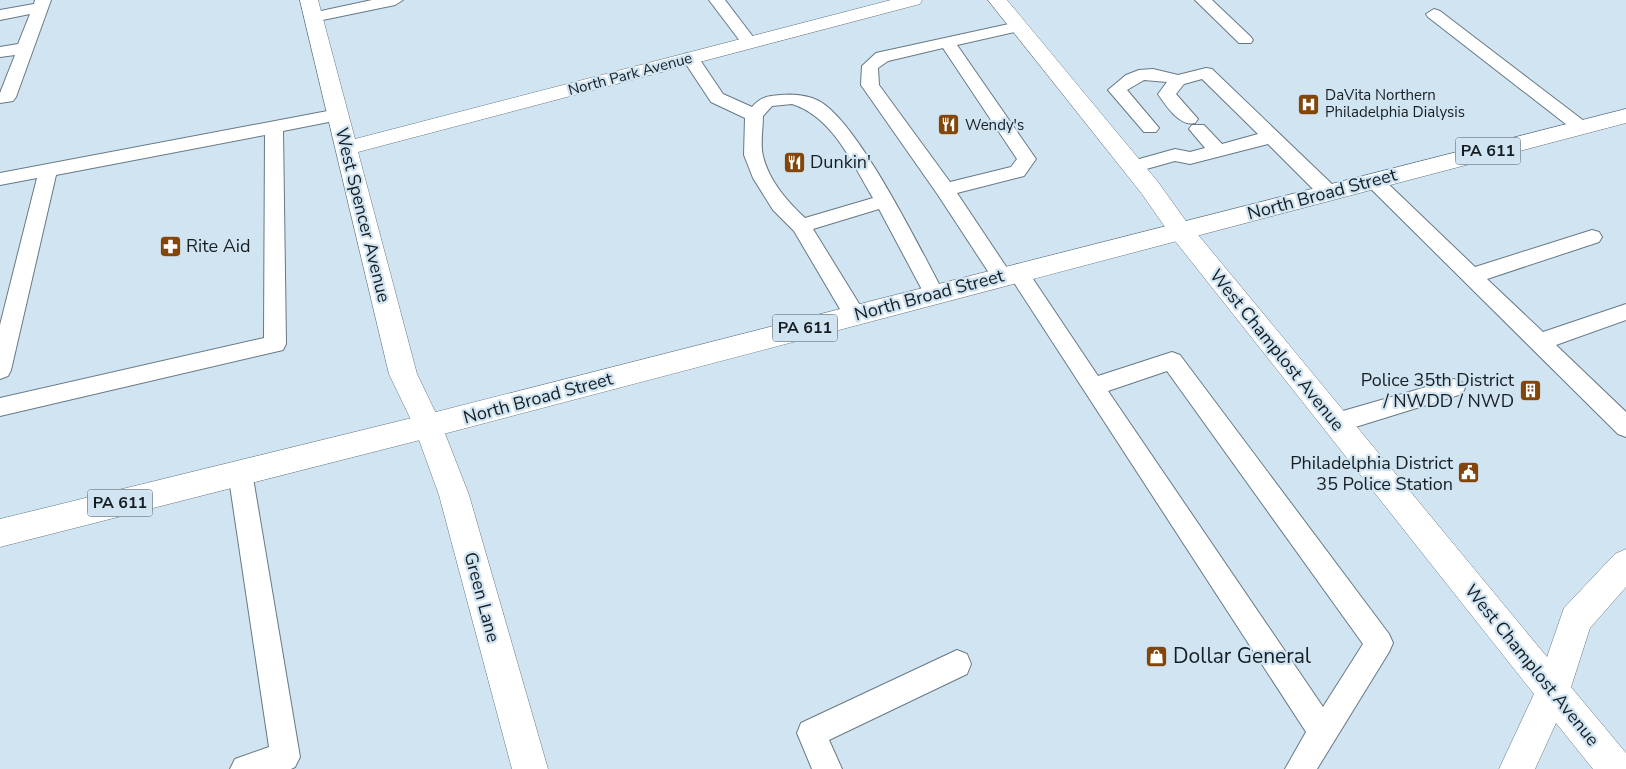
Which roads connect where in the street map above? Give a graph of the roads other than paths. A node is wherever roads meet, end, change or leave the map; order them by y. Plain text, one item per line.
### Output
1 (395, 0) edge
2 (717, 0) edge
3 (913, 0) edge
4 (997, 0) edge
5 (1203, 0) edge
6 (41, 4) edge
7 (311, 9) edge
8 (1434, 14) dead end
9 (0, 15) edge
10 (1018, 27) junction
11 (1245, 40) dead end
12 (749, 42) junction
13 (947, 42) junction
14 (25, 48) junction
15 (0, 52) edge
16 (690, 58) junction
17 (1178, 80) junction
18 (0, 98) edge
19 (338, 115) junction
20 (754, 115) junction
21 (1626, 116) edge
22 (274, 126) junction
23 (1582, 128) junction
24 (1271, 137) junction
25 (346, 148) junction
26 (1218, 151) junction
27 (1174, 155) junction
28 (1132, 167) junction
29 (48, 170) junction
30 (0, 179) edge
31 (1374, 181) junction
32 (945, 190) junction
33 (1328, 192) junction
34 (884, 201) junction
35 (802, 226) junction
36 (1181, 231) junction
37 (1592, 237) dead end
38 (1010, 275) junction
39 (1471, 276) junction
40 (935, 295) junction
41 (1626, 312) edge
42 (855, 315) junction
43 (1539, 342) junction
44 (0, 370) edge
45 (1093, 387) junction
46 (1454, 388) dead end
47 (0, 408) edge
48 (1336, 423) junction
49 (428, 426) junction
50 (1626, 427) edge
51 (240, 472) junction
52 (0, 533) edge
53 (1626, 564) edge
54 (957, 664) dead end
55 (1553, 691) junction
56 (1323, 732) junction
57 (245, 769) edge
58 (530, 769) edge
59 (827, 769) edge
60 (1300, 769) edge
61 (1517, 769) edge
62 (1616, 769) edge

1 - 7 lane
2 - 12 lane
3 - 12 street, North Park Avenue
4 - 10 street, West Champlost Avenue
5 - 11 lane
6 - 9 lane
6 - 14 lane
7 - 19 street, West Spencer Avenue
8 - 23 lane
10 - 13 lane
10 - 28 street, West Champlost Avenue
12 - 16 street, North Park Avenue
13 - 32 lane
13 - 32 lane
14 - 15 lane
14 - 18 lane
16 - 20 lane
16 - 25 street, North Park Avenue
17 - 24 lane
17 - 26 lane
17 - 27 lane
19 - 22 lane
19 - 25 street, West Spencer Avenue
20 - 34 lane
20 - 35 lane
21 - 23 street, North Broad Street / PA 611
22 - 29 lane
22 - 47 lane
23 - 31 street, North Broad Street / PA 611
24 - 26 lane
24 - 33 lane
25 - 49 street, West Spencer Avenue
26 - 27 lane
27 - 28 lane
28 - 36 street, West Champlost Avenue
29 - 30 lane
29 - 44 lane
31 - 33 street, North Broad Street / PA 611
31 - 39 lane
32 - 38 lane
33 - 36 street, North Broad Street / PA 611
34 - 35 lane
34 - 40 lane
35 - 42 lane
36 - 38 street, North Broad Street / PA 611
36 - 48 street, West Champlost Avenue
37 - 39 lane
38 - 40 street, North Broad Street / PA 611
38 - 45 lane
39 - 43 lane
40 - 42 street, North Broad Street / PA 611
41 - 43 lane
42 - 49 street, North Broad Street / PA 611
43 - 50 lane
45 - 56 lane
45 - 56 lane
46 - 48 lane
48 - 55 street, West Champlost Avenue
49 - 51 street, North Broad Street / PA 611
49 - 58 street, Green Lane
51 - 52 street, North Broad Street / PA 611
51 - 57 lane
53 - 55 street
54 - 59 lane
55 - 61 street
55 - 62 street, West Champlost Avenue
56 - 60 lane

